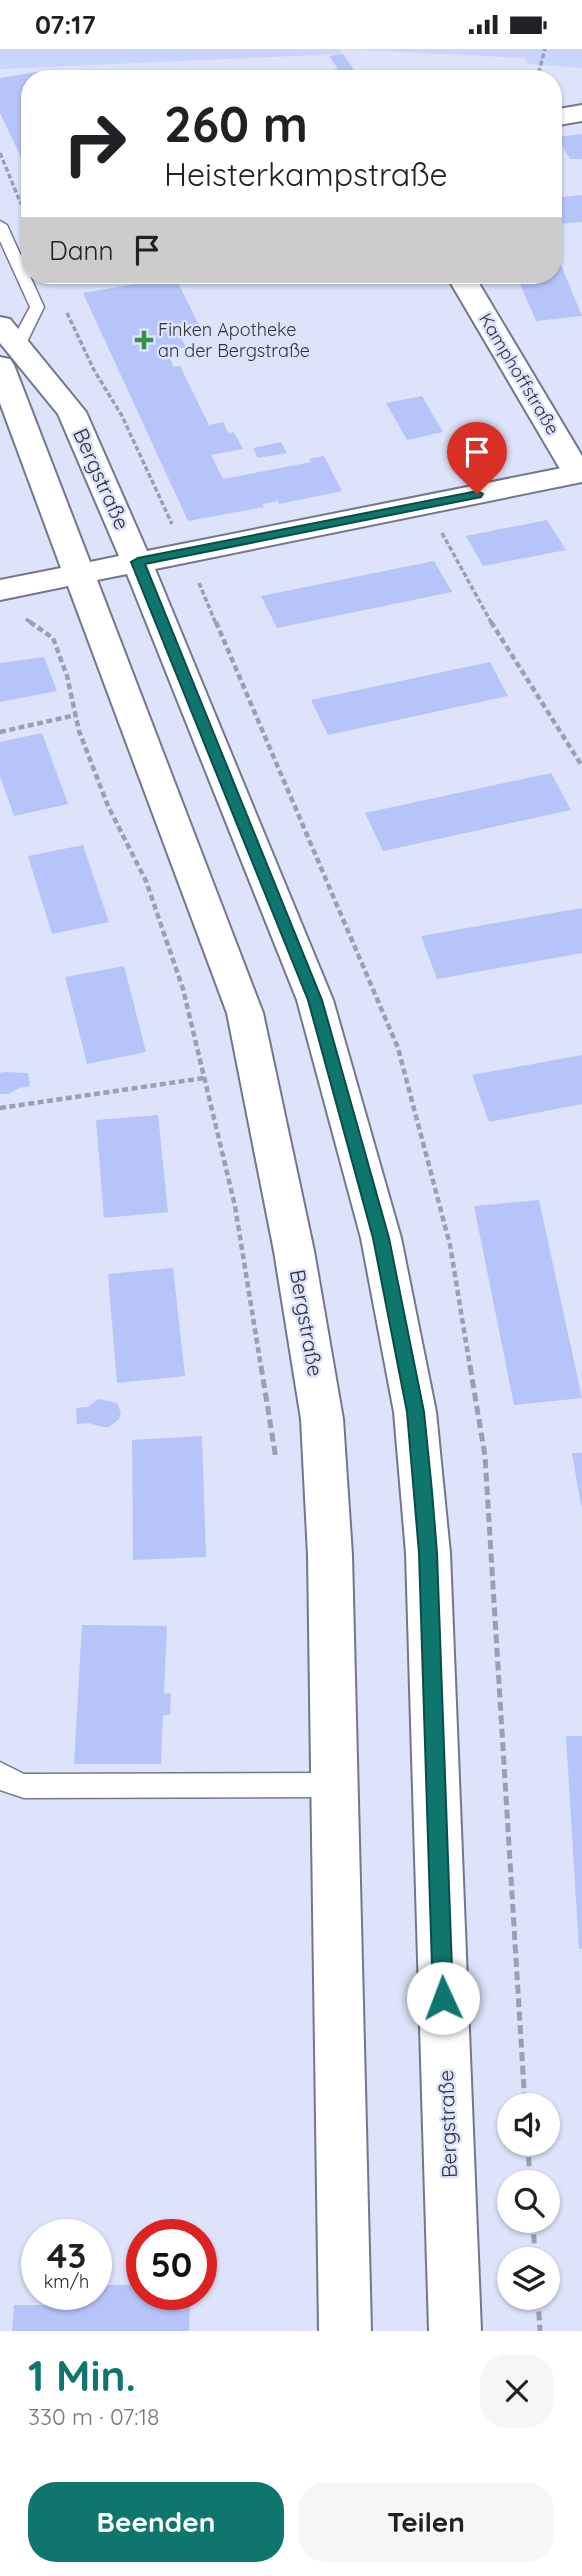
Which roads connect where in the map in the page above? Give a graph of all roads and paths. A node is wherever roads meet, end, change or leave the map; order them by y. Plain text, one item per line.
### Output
1 (545, 49) edge
2 (539, 70) edge
3 (582, 113) edge
4 (562, 116) edge
5 (0, 153) edge
6 (21, 203) edge
7 (0, 225) edge
8 (21, 272) edge
9 (27, 284) edge
10 (465, 284) edge
11 (6, 345) edge
12 (580, 474) edge
13 (426, 505) junction
14 (138, 562) junction
15 (80, 573) junction
16 (4, 589) edge
17 (76, 715) junction
18 (0, 732) edge
19 (582, 766) edge
20 (204, 1078) junction
21 (0, 1108) edge
22 (276, 1462) dead end
23 (0, 1774) edge
24 (335, 1785) junction
25 (539, 2310) edge
26 (345, 2331) edge
27 (455, 2331) edge
28 (540, 2331) edge

1 - 2 path
3 - 4 main road
5 - 6 path
7 - 8 lane
9 - 11 lane
10 - 12 main road, Kamphoffstraße
11 - 14 main road, Bergstraße
11 - 15 main road, Bergstraße
12 - 13 main road
13 - 14 main road
13 - 19 path
14 - 15 main road
14 - 27 main road, Bergstraße
15 - 16 main road
15 - 24 main road, Bergstraße
16 - 17 path
17 - 18 path
17 - 20 path
20 - 21 path
20 - 22 path
23 - 24 lane
24 - 26 main road, Bergstraße
25 - 28 path

